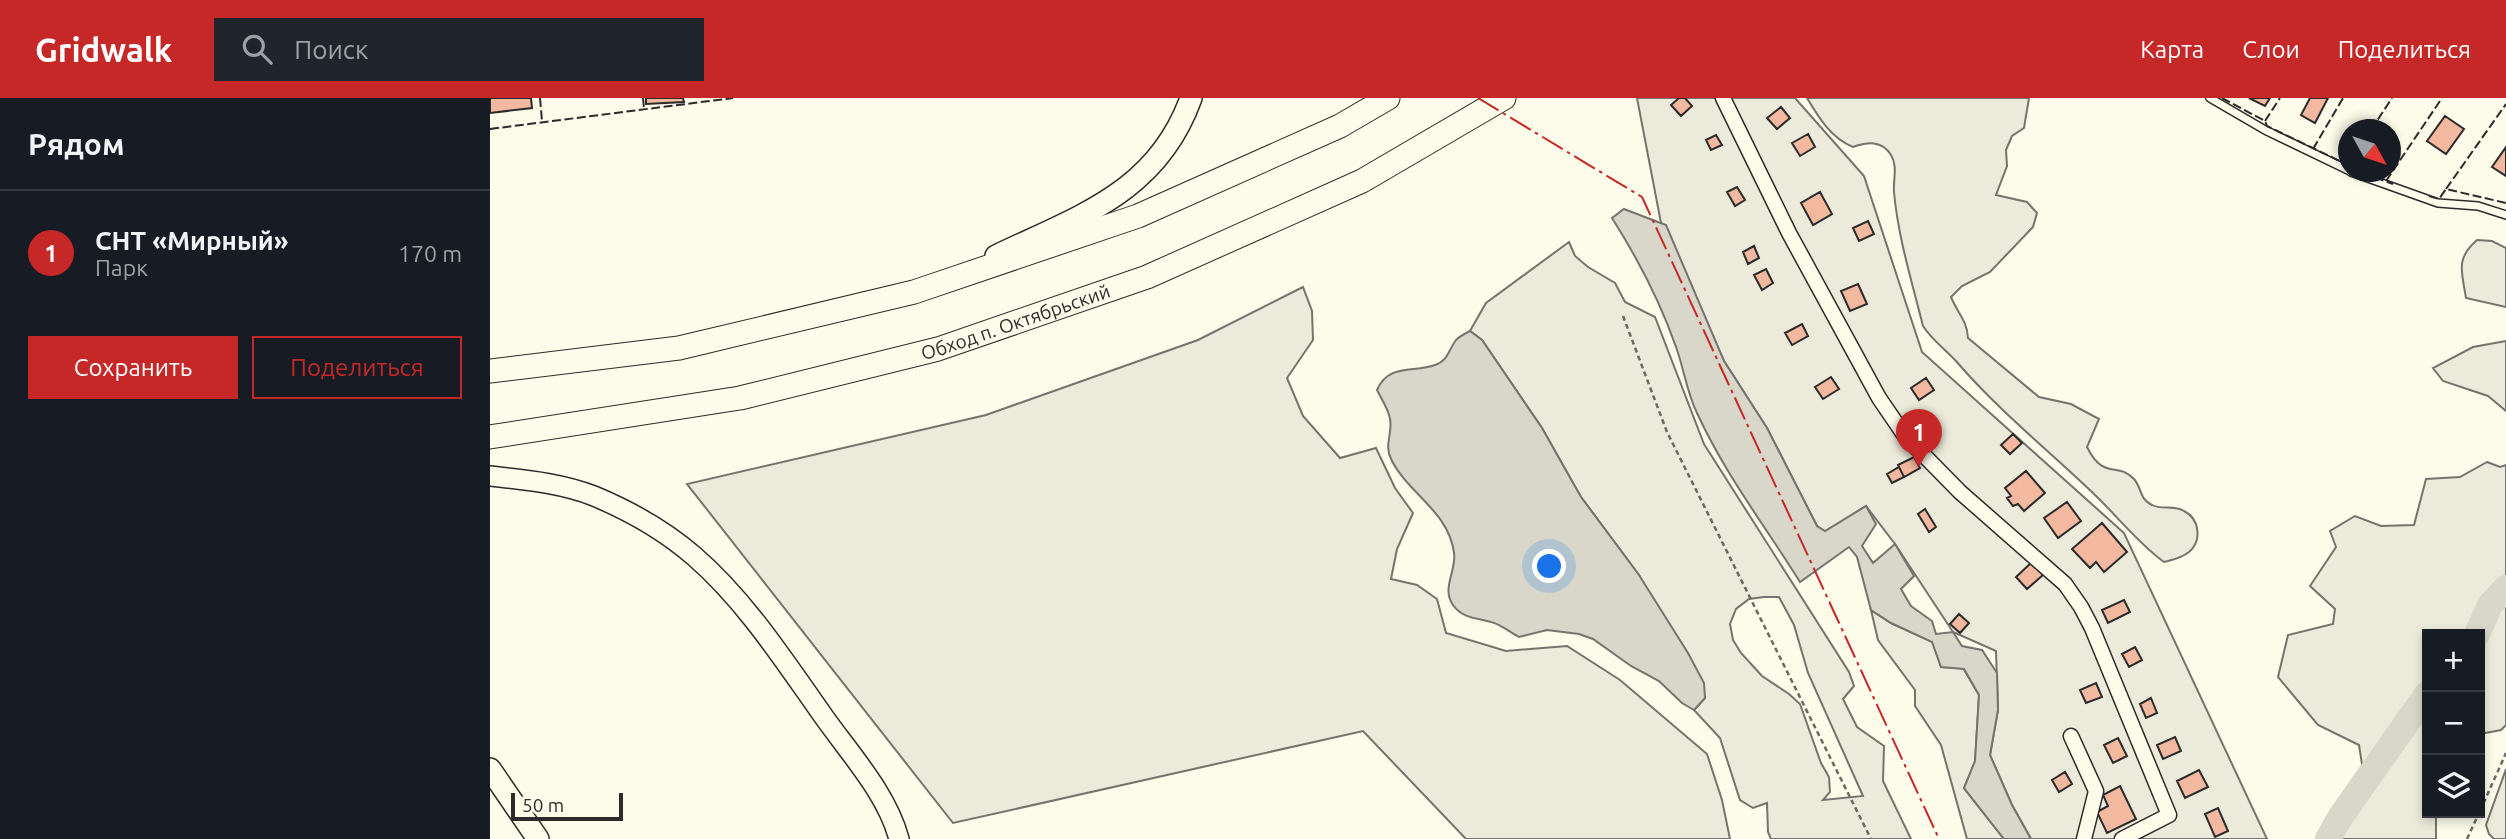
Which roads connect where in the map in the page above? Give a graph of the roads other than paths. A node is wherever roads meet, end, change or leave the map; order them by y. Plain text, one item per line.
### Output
1 (1191, 98) edge
2 (1388, 98) edge
3 (1504, 98) edge
4 (1723, 98) edge
5 (2210, 98) edge
6 (2338, 165) edge
7 (2380, 182) edge
8 (2506, 215) edge
9 (936, 284) junction
10 (490, 371) edge
11 (490, 437) edge
12 (490, 476) edge
13 (2071, 736) dead end
14 (490, 769) edge
15 (538, 839) edge
16 (899, 839) edge
17 (2084, 839) edge
18 (2122, 839) edge

1 - 9 main road
2 - 9 highway
3 - 11 highway, Обход п. Октябрьский
4 - 18 street
5 - 6 lane
7 - 8 lane
9 - 10 highway
12 - 16 main road
13 - 17 street
14 - 15 main road

